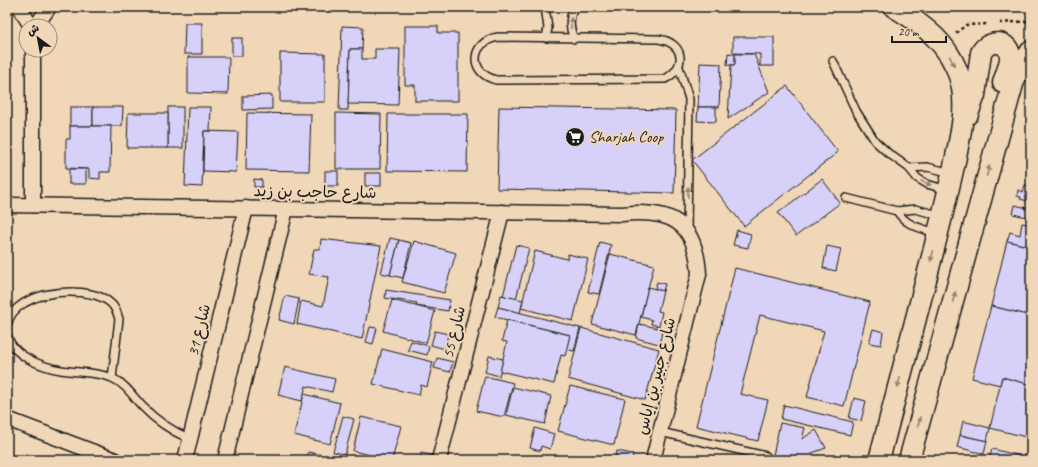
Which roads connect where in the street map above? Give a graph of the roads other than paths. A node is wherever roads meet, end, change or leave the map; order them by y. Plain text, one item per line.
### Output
1 (19, 7) edge
2 (49, 7) edge
3 (545, 7) edge
4 (574, 7) edge
5 (894, 7) edge
6 (26, 18) edge
7 (41, 18) edge
8 (546, 38) junction
9 (574, 39) junction
10 (1031, 51) edge
11 (33, 58) edge
12 (833, 61) dead end
13 (679, 67) junction
14 (962, 127) junction
15 (997, 138) junction
16 (909, 168) junction
17 (950, 182) junction
18 (846, 198) dead end
19 (7, 205) edge
20 (33, 205) junction
21 (246, 208) junction
22 (286, 209) junction
23 (897, 211) junction
24 (502, 212) junction
25 (622, 214) junction
26 (940, 225) junction
27 (687, 231) junction
28 (693, 300) junction
29 (112, 378) junction
30 (7, 419) edge
31 (660, 432) junction
32 (190, 439) junction
33 (766, 456) dead end
34 (115, 460) edge
35 (185, 460) edge
36 (225, 460) edge
37 (440, 460) edge
38 (653, 460) edge
39 (879, 460) edge
40 (909, 460) edge

1 - 6 street
2 - 7 street
3 - 8 lane
9 -> 4 lane
5 -> 14 main road
8 - 9 lane
8 - 13 lane
9 - 13 lane
10 - 15 main road
11 - 20 street
12 - 16 lane
27 -> 13 lane
14 - 15 main road
14 - 17 main road
40 -> 15 main road
16 - 17 lane
16 -> 17 lane
17 - 26 main road
18 - 23 lane
19 - 20 street, شارع حاجب بن زيد
20 - 21 street, شارع حاجب بن زيد
21 - 22 street, شارع حاجب بن زيد
21 - 32 street, شارع 31
22 - 24 street, شارع حاجب بن زيد
22 - 36 street
23 - 26 lane
23 - 26 lane
24 - 25 street, شارع حاجب بن زيد
24 - 37 street, شارع 55
25 - 27 street, شارع جبير بن إياس
25 - 28 street, شارع جبير بن إياس
26 -> 39 main road
27 - 28 street, شارع جبير بن إياس
28 - 31 street, شارع جبير بن إياس
29 - 29 lane
29 - 32 lane
30 - 34 street
31 - 33 lane
31 - 38 street, شارع جبير بن إياس
32 - 35 street, شارع 31

